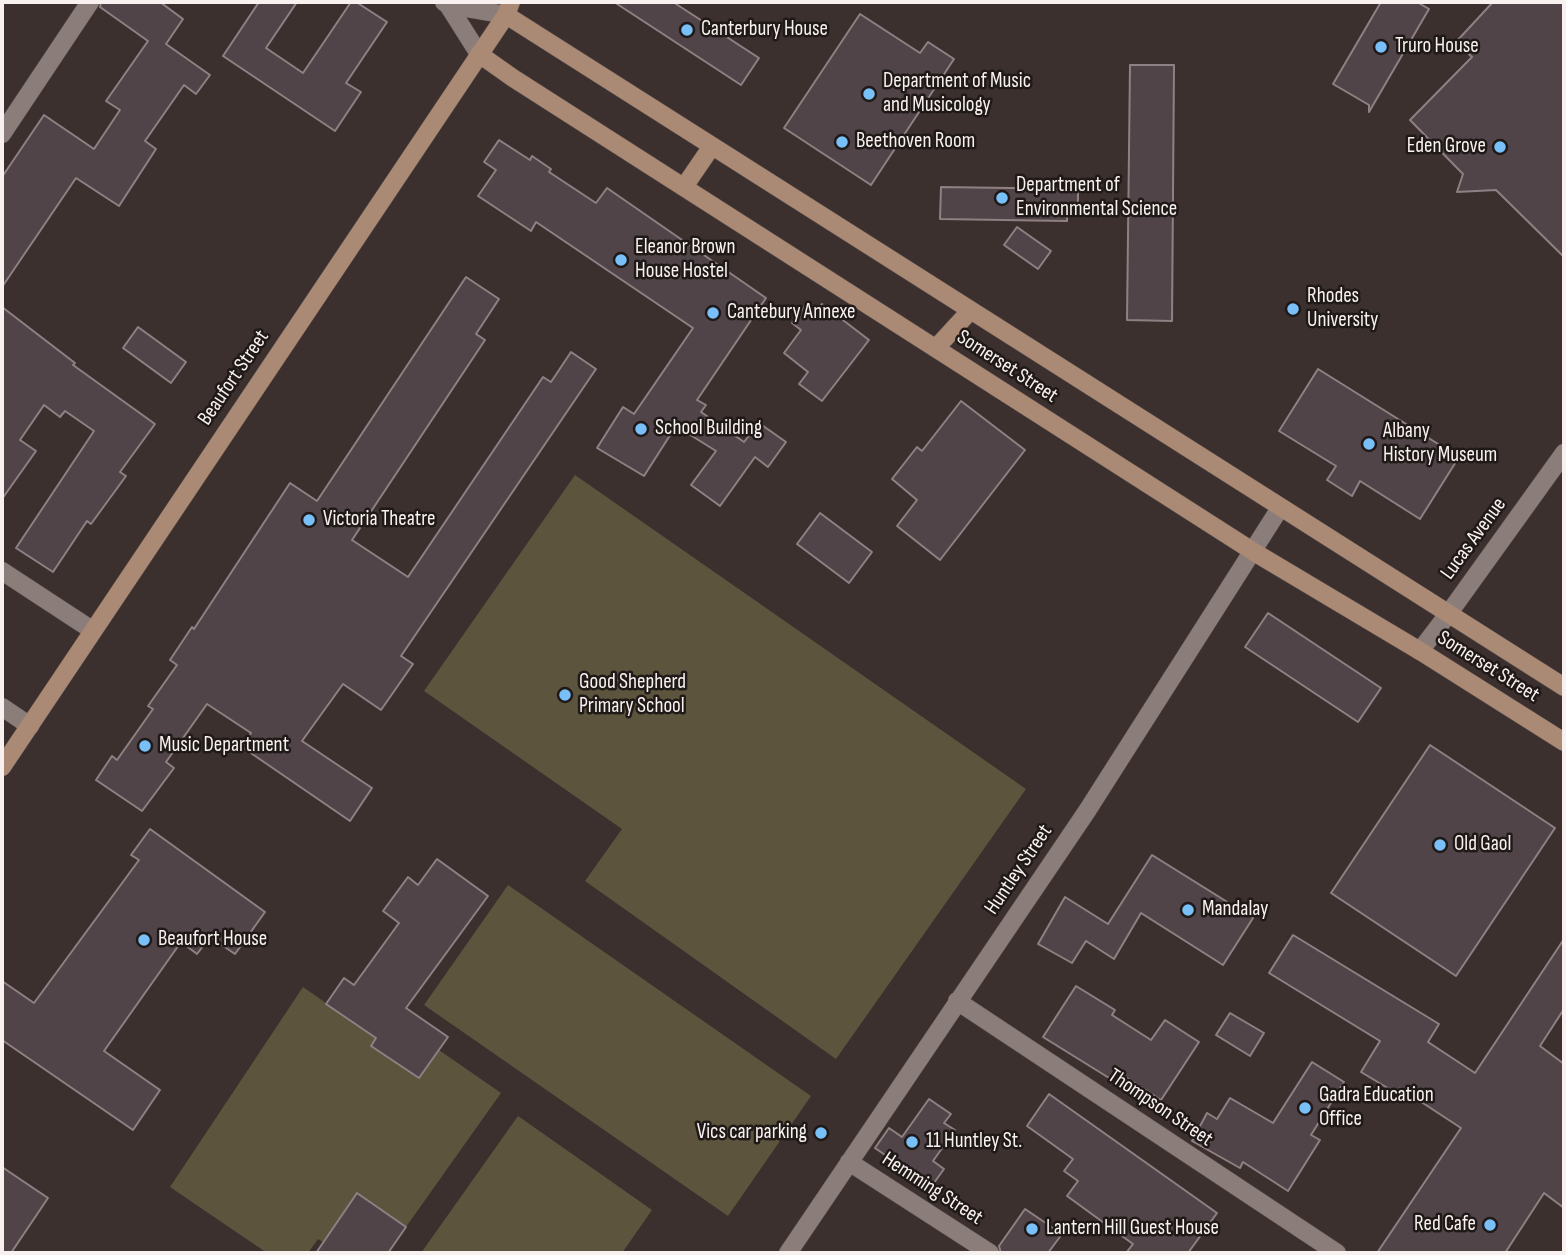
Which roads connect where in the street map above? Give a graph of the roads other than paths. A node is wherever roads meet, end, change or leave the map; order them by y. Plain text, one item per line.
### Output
1 (90, 2) edge
2 (446, 3) edge
3 (508, 9) edge
4 (479, 54) junction
5 (2, 134) edge
6 (712, 146) junction
7 (684, 187) junction
8 (970, 311) junction
9 (936, 348) junction
10 (1564, 453) edge
11 (1280, 508) junction
12 (1254, 552) junction
13 (2, 571) edge
14 (1449, 613) junction
15 (92, 631) junction
16 (1420, 651) junction
17 (1564, 687) edge
18 (2, 707) edge
19 (30, 726) junction
20 (1564, 742) edge
21 (2, 767) edge
22 (957, 1001) junction
23 (849, 1162) junction
24 (788, 1253) edge
25 (990, 1253) edge
26 (1337, 1253) edge

1 - 5 street
2 - 3 street, Somerset Street
2 - 4 street, Somerset Street
3 - 4 main road, Beaufort Street
3 - 6 main road, Somerset Street
4 - 7 main road, Somerset Street
4 - 15 main road, Beaufort Street
6 - 7 main road
6 - 8 main road, Somerset Street
7 - 9 main road, Somerset Street
8 - 9 main road
8 - 11 main road, Somerset Street
9 - 12 main road, Somerset Street
10 - 14 street, Lucas Avenue
11 - 12 street, Huntley Street
11 - 14 main road, Somerset Street
12 - 16 main road, Somerset Street
12 - 22 street, Huntley Street
13 - 15 street
14 - 16 street, Lucas Avenue
14 - 17 main road, Somerset Street
15 - 19 main road, Beaufort Street
16 - 20 main road, Somerset Street
18 - 19 street
19 - 21 main road, Beaufort Street
22 - 23 street, Huntley Street
22 - 26 street, Thompson Street
23 - 24 street, Huntley Street
23 - 25 street, Hemming Street

